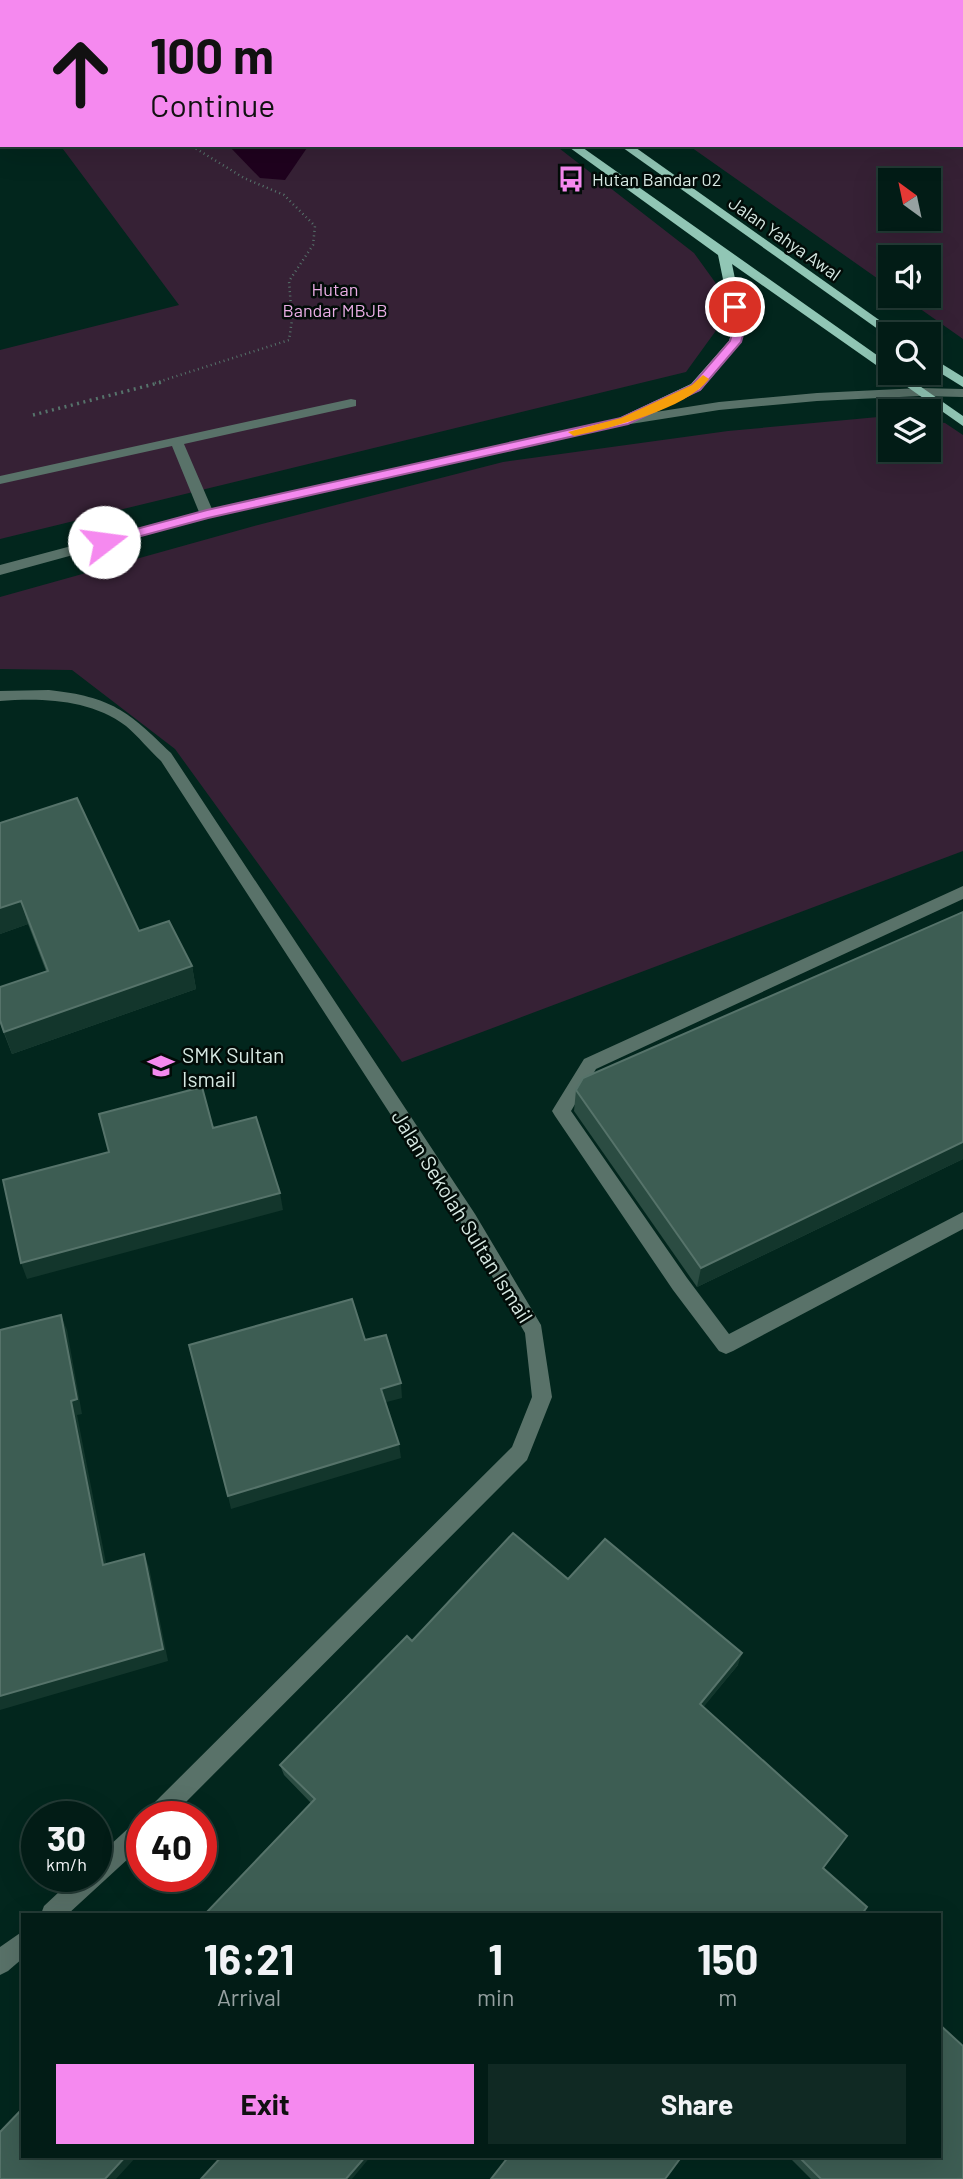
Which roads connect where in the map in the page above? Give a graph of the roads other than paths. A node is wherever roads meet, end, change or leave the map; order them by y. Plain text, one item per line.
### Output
1 (574, 147) edge
2 (627, 147) edge
3 (723, 255) junction
4 (878, 323) edge
5 (878, 362) edge
6 (941, 367) edge
7 (963, 383) edge
8 (910, 385) edge
9 (920, 392) junction
10 (963, 393) edge
11 (351, 403) dead end
12 (624, 421) junction
13 (963, 422) edge
14 (176, 440) junction
15 (0, 480) edge
16 (207, 514) junction
17 (0, 570) edge
18 (0, 696) edge
19 (963, 892) edge
20 (963, 1220) edge
21 (173, 1801) edge
22 (126, 1846) edge
23 (112, 1859) edge
24 (76, 1892) edge
25 (53, 1913) edge
26 (21, 1943) edge
27 (0, 1963) edge

1 - 3 main road
2 - 4 main road, Jalan Yahya Awal
3 - 5 main road
3 - 12 main road
6 - 7 main road
8 - 9 main road
9 - 10 street
9 - 12 street
9 - 13 main road
11 - 14 street
12 - 16 street
14 - 15 street
14 - 16 street
16 - 17 street
18 - 21 street, Jalan Sekolah Sultan Ismail
19 - 20 street
22 - 23 street
24 - 25 street
26 - 27 street

